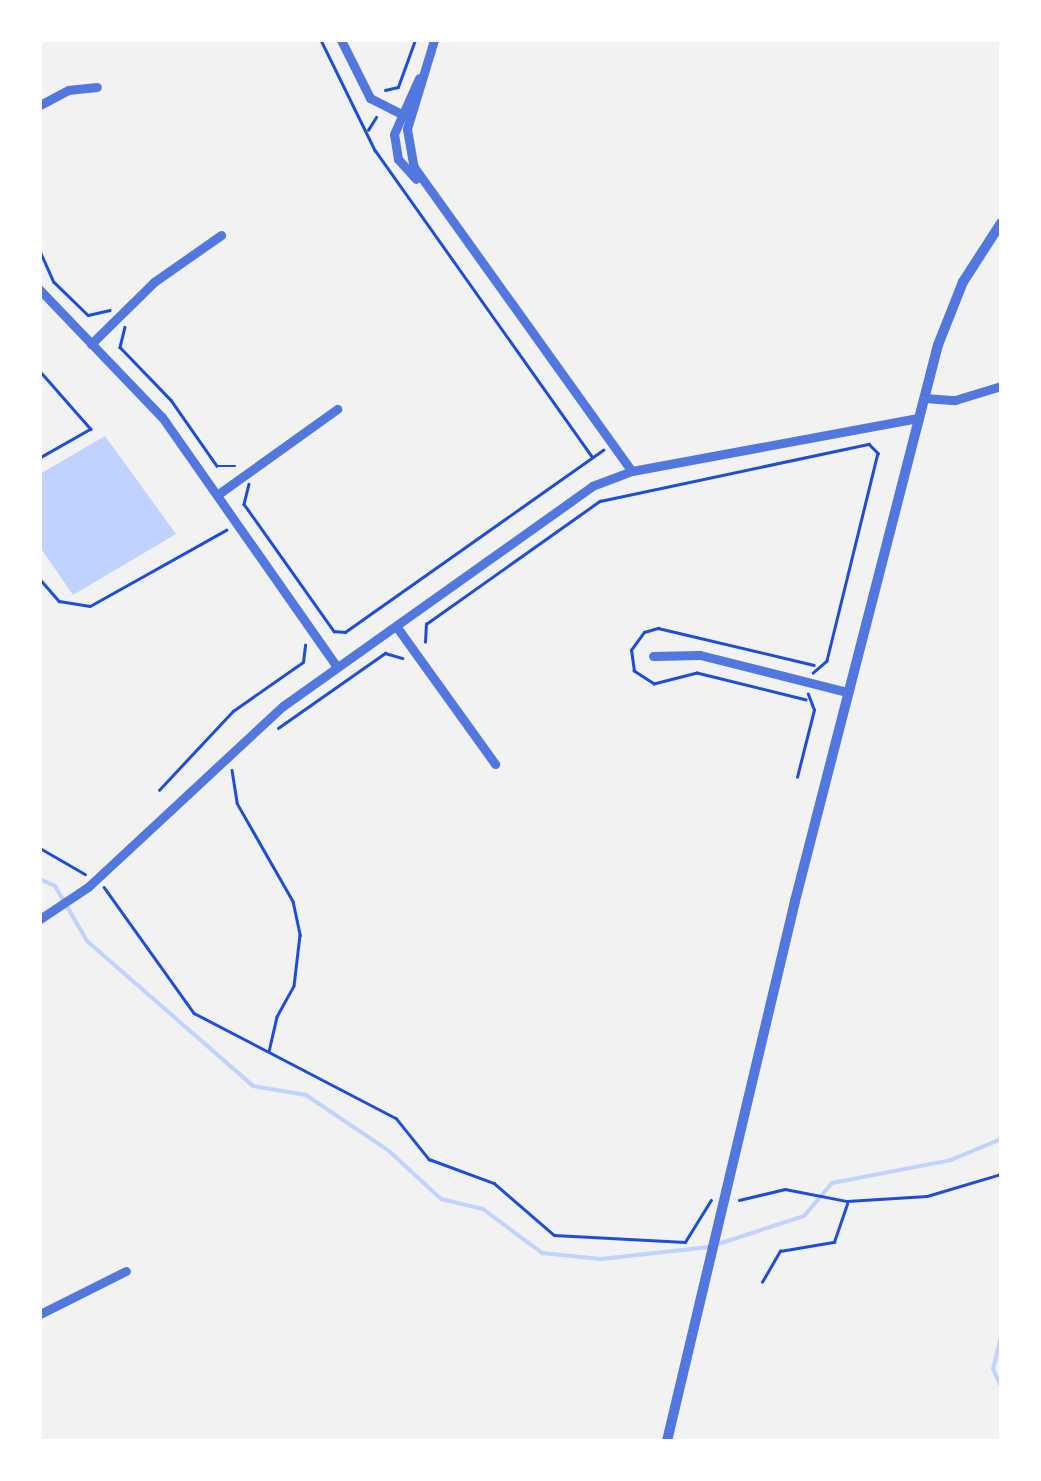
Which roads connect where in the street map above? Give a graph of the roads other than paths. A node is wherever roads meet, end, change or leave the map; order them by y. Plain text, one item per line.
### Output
1 (341, 40) edge
2 (434, 40) edge
3 (97, 87) dead end
4 (40, 105) edge
5 (405, 116) junction
6 (1001, 223) edge
7 (221, 235) dead end
8 (40, 290) edge
9 (91, 344) junction
10 (1001, 386) edge
11 (924, 398) junction
12 (337, 410) dead end
13 (919, 418) junction
14 (632, 471) junction
15 (217, 495) junction
16 (396, 626) junction
17 (653, 656) dead end
18 (337, 667) junction
19 (847, 692) junction
20 (494, 764) dead end
21 (40, 919) edge
22 (126, 1271) dead end
23 (40, 1314) edge
24 (668, 1441) edge

1 - 5 street
2 - 5 street
3 - 4 street
5 - 14 street
6 - 11 street
7 - 9 street
8 - 9 street
9 - 15 street
10 - 11 street
11 - 13 street
12 - 15 street
13 - 14 street
13 - 19 street
14 - 16 street
15 - 18 street
16 - 18 street
16 - 20 street
17 - 19 street
18 - 21 street
19 - 24 street
22 - 23 street

